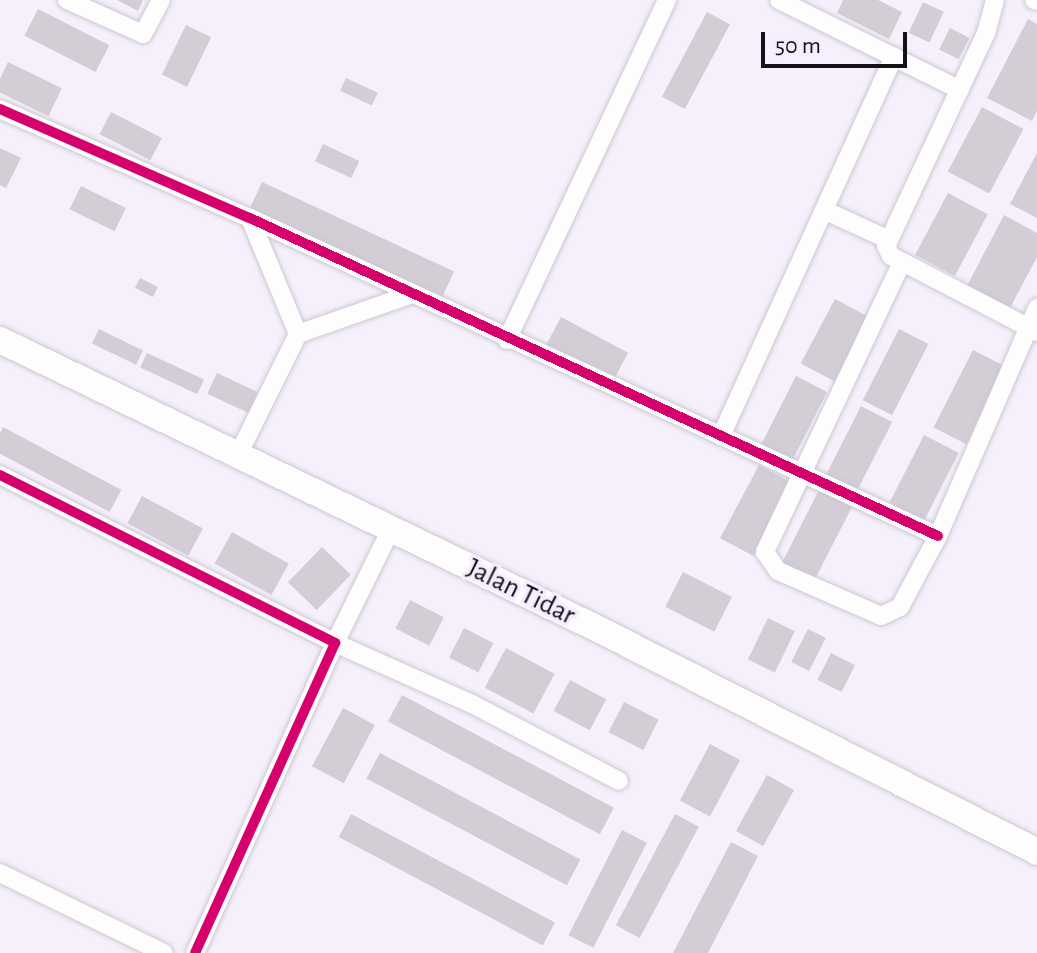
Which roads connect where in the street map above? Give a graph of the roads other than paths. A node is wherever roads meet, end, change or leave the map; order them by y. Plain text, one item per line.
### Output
1 (67, 0) edge
2 (161, 0) edge
3 (667, 0) edge
4 (779, 0) edge
5 (995, 0) edge
6 (894, 57) junction
7 (960, 90) junction
8 (0, 109) edge
9 (826, 211) junction
10 (250, 218) junction
11 (887, 239) junction
12 (902, 262) junction
13 (412, 294) junction
14 (1037, 308) edge
15 (1032, 330) edge
16 (298, 334) junction
17 (0, 340) edge
18 (507, 340) junction
19 (721, 436) junction
20 (239, 453) junction
21 (801, 471) junction
22 (0, 475) edge
23 (391, 529) junction
24 (938, 536) junction
25 (335, 643) junction
26 (619, 781) dead end
27 (1037, 852) edge
28 (0, 873) edge
29 (164, 953) edge
30 (195, 953) edge

1 - 2 street
3 - 18 street
4 - 6 street
5 - 7 street
6 - 7 street
6 - 9 street
7 - 11 street
8 - 10 street
9 - 11 street
9 - 19 street
10 - 13 street
10 - 16 street
11 - 12 street
12 - 15 street
12 - 21 street
13 - 16 street
13 - 18 street
14 - 15 street
15 - 24 street
16 - 20 street
17 - 20 main road, Jalan Tidar
18 - 19 street
19 - 21 street
20 - 23 main road, Jalan Tidar
21 - 24 street
21 - 24 street
22 - 25 street
23 - 25 street
23 - 27 main road, Jalan Tidar
25 - 26 street
25 - 30 street
28 - 29 street

